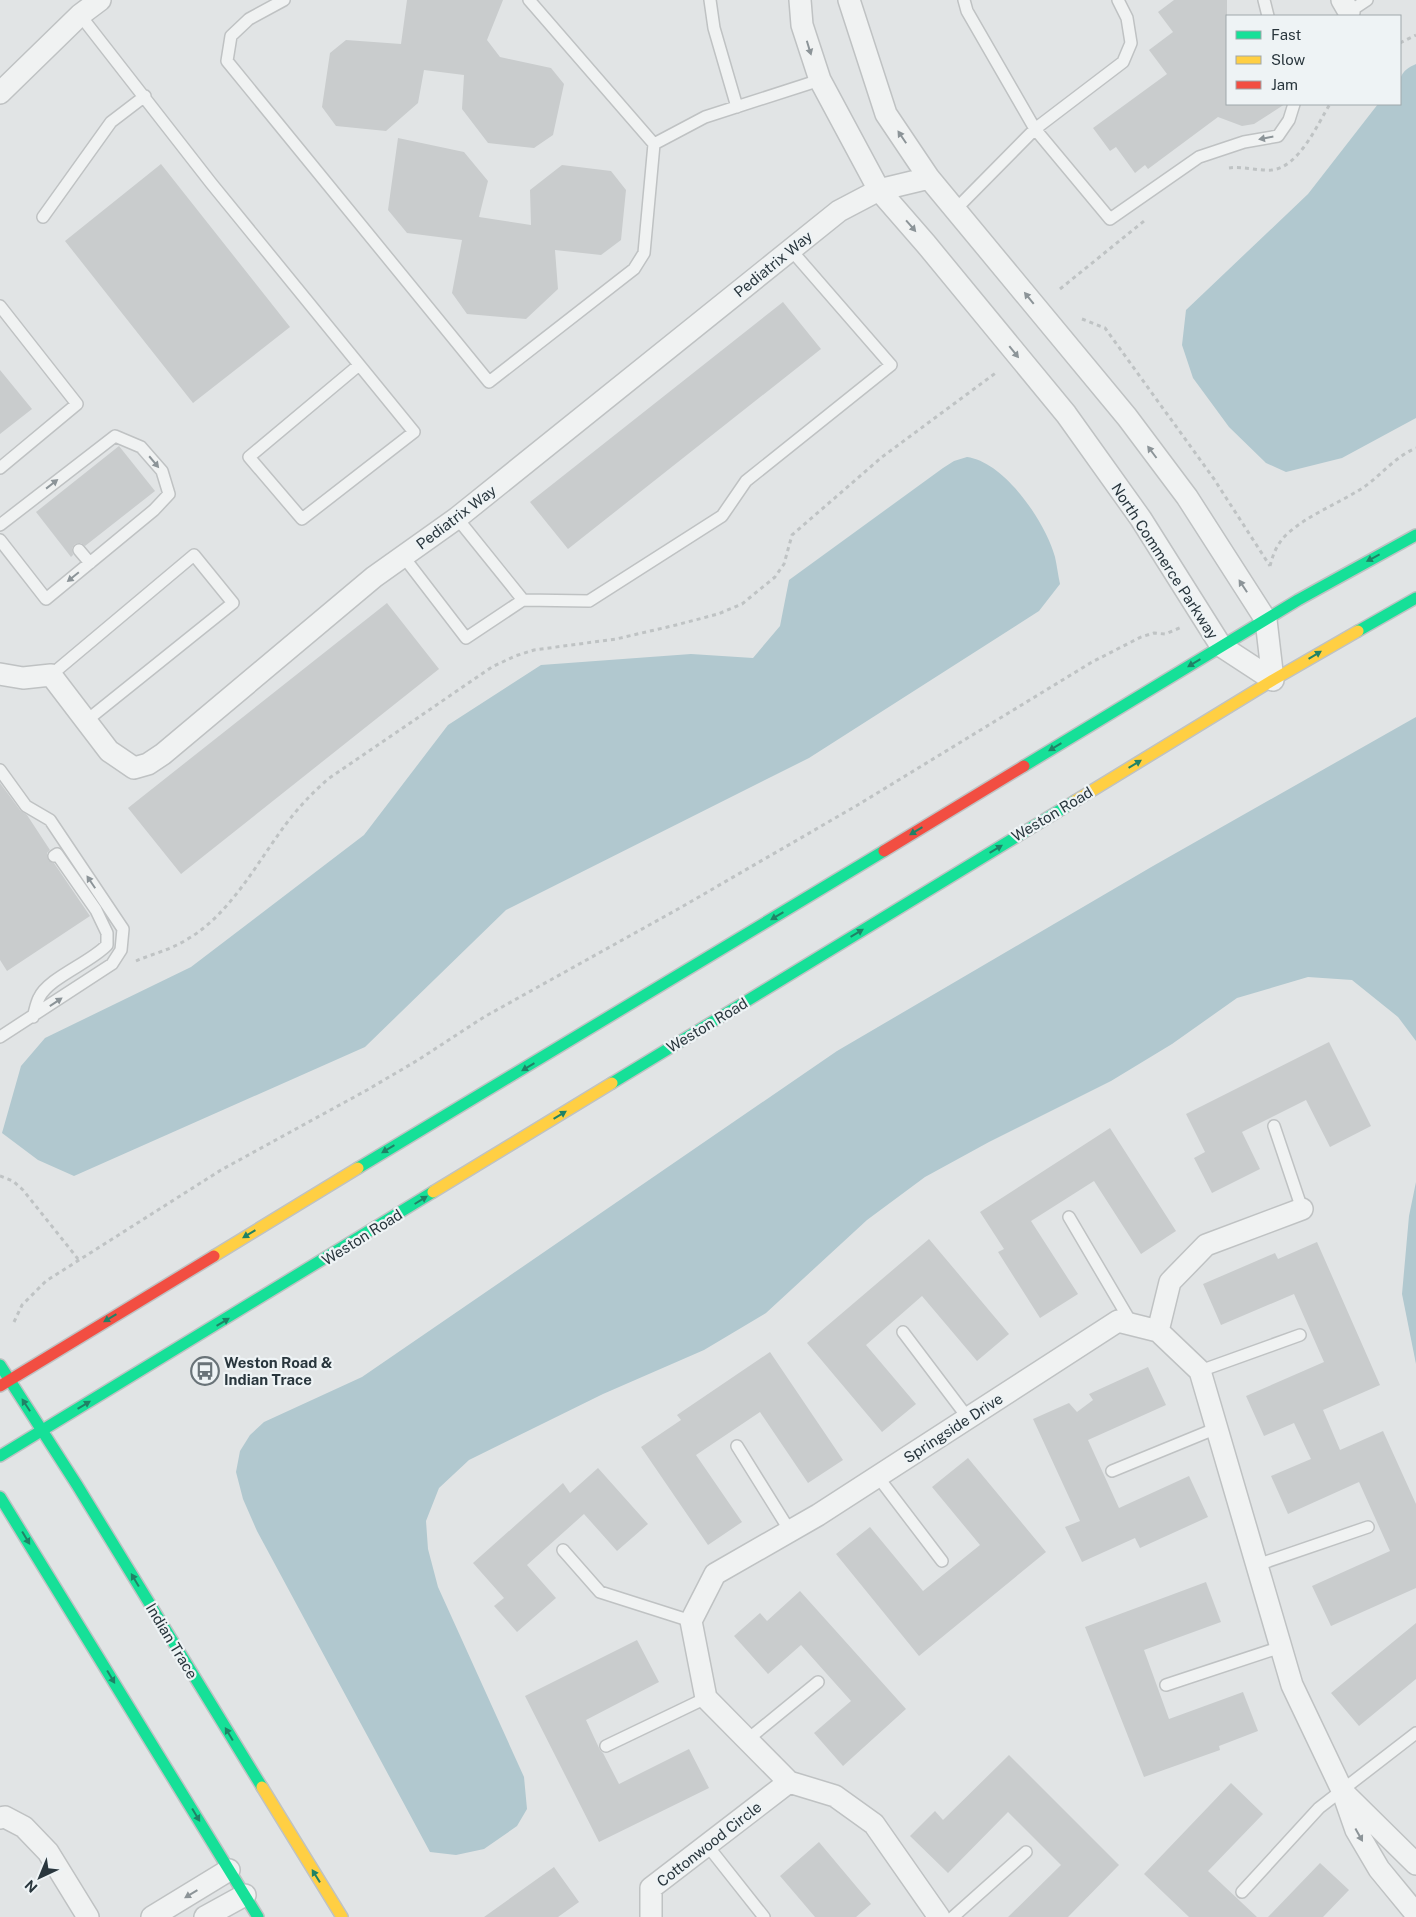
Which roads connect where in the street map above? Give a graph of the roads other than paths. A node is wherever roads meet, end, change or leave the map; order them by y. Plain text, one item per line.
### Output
1 (100, 0) edge
2 (284, 0) edge
3 (529, 0) edge
4 (710, 0) edge
5 (800, 0) edge
6 (849, 0) edge
7 (964, 0) edge
8 (1118, 0) edge
9 (1264, 0) edge
10 (1367, 0) edge
11 (1346, 6) edge
12 (80, 15) junction
13 (1268, 15) edge
14 (820, 80) junction
15 (0, 93) edge
16 (145, 96) junction
17 (1294, 105) edge
18 (737, 107) junction
19 (1035, 129) junction
20 (654, 144) junction
21 (929, 178) junction
22 (879, 190) junction
23 (956, 209) junction
24 (43, 217) dead end
25 (791, 250) junction
26 (0, 306) edge
27 (359, 365) junction
28 (0, 468) edge
29 (457, 518) junction
30 (0, 525) edge
31 (1416, 534) edge
32 (0, 540) edge
33 (80, 550) dead end
34 (403, 556) junction
35 (90, 563) junction
36 (1416, 598) edge
37 (523, 600) junction
38 (1266, 620) junction
39 (1221, 646) junction
40 (0, 674) edge
41 (51, 675) junction
42 (1273, 680) junction
43 (86, 721) junction
44 (0, 770) edge
45 (54, 856) dead end
46 (33, 1017) junction
47 (0, 1037) edge
48 (1274, 1126) dead end
49 (1302, 1209) joint
50 (1069, 1217) dead end
51 (1133, 1325) junction
52 (1158, 1331) junction
53 (904, 1332) dead end
54 (1300, 1335) dead end
55 (0, 1365) edge
56 (1200, 1371) junction
57 (5, 1383) edge
58 (968, 1418) junction
59 (1216, 1428) junction
60 (42, 1431) junction
61 (737, 1446) dead end
62 (0, 1456) edge
63 (1112, 1471) dead end
64 (878, 1477) junction
65 (0, 1497) edge
66 (1368, 1527) dead end
67 (790, 1531) junction
68 (563, 1550) dead end
69 (942, 1561) dead end
70 (1257, 1565) junction
71 (691, 1620) junction
72 (1281, 1647) junction
73 (818, 1682) dead end
74 (1166, 1685) dead end
75 (706, 1698) junction
76 (1416, 1733) edge
77 (747, 1740) junction
78 (606, 1746) dead end
79 (789, 1782) junction
80 (1342, 1790) junction
81 (0, 1818) edge
82 (707, 1845) junction
83 (1026, 1852) dead end
84 (1416, 1864) edge
85 (229, 1870) junction
86 (1242, 1892) dead end
87 (245, 1896) junction
88 (1416, 1914) edge
89 (649, 1916) edge
90 (88, 1917) edge
91 (152, 1917) edge
92 (205, 1917) edge
93 (258, 1917) edge
94 (342, 1917) edge
95 (764, 1917) edge
96 (939, 1917) edge
97 (953, 1917) edge

1 - 12 street
2 - 20 lane
3 - 20 lane
4 - 18 lane
5 -> 14 street, North Commerce Parkway
21 -> 6 street
7 - 19 lane
8 - 19 lane
9 - 13 lane
10 - 11 lane
12 - 15 street
12 - 16 lane
14 - 18 lane
14 - 22 street, North Commerce Parkway
16 - 24 lane
16 - 27 lane
17 -> 19 lane
18 - 20 lane
19 - 23 lane
21 - 22 street, Pediatrix Way
21 - 23 street
22 - 25 street, Pediatrix Way
22 -> 39 street, North Commerce Parkway
38 -> 23 street
25 - 29 street, Pediatrix Way
25 - 37 lane
26 - 28 lane
27 - 27 lane
29 - 34 street, Pediatrix Way
29 - 37 lane
30 -> 35 lane
31 -> 38 main road
35 -> 32 lane
33 - 35 lane
34 - 37 lane
34 - 43 street, Pediatrix Way
42 -> 36 main road, Weston Road
38 - 39 main road
38 - 42 street
39 - 42 street, North Commerce Parkway
39 -> 57 main road
40 - 41 street
41 - 43 street, Pediatrix Way
41 - 43 lane
60 -> 42 main road, Weston Road
46 -> 44 lane
45 - 46 lane
46 - 47 lane
48 - 49 lane
49 - 52 street
50 - 51 lane
51 - 52 street, Springside Drive
51 - 58 street, Springside Drive
52 - 56 street
53 - 58 lane
54 - 56 lane
55 - 57 main road, Indian Trace
56 - 59 street
60 -> 57 main road, Indian Trace
58 - 64 street, Springside Drive
59 - 63 lane
59 - 70 street
60 - 62 main road, Weston Road
94 -> 60 main road, Indian Trace
61 - 67 lane
64 - 67 street, Springside Drive
64 - 69 lane
65 -> 85 main road
66 - 70 lane
67 - 71 street, Springside Drive
68 - 71 lane
70 - 72 street
71 - 75 street
72 - 74 lane
72 - 80 street
73 - 77 lane
75 - 77 street
75 - 78 lane
76 - 80 lane
77 - 79 street
79 - 82 street, Cottonwood Circle
79 - 96 street
80 - 84 street
80 - 86 lane
80 -> 88 street
81 - 90 street
82 - 89 street, Cottonwood Circle
82 - 95 lane
83 - 97 lane
85 - 87 main road
85 -> 91 street
87 - 92 street
87 - 93 main road

